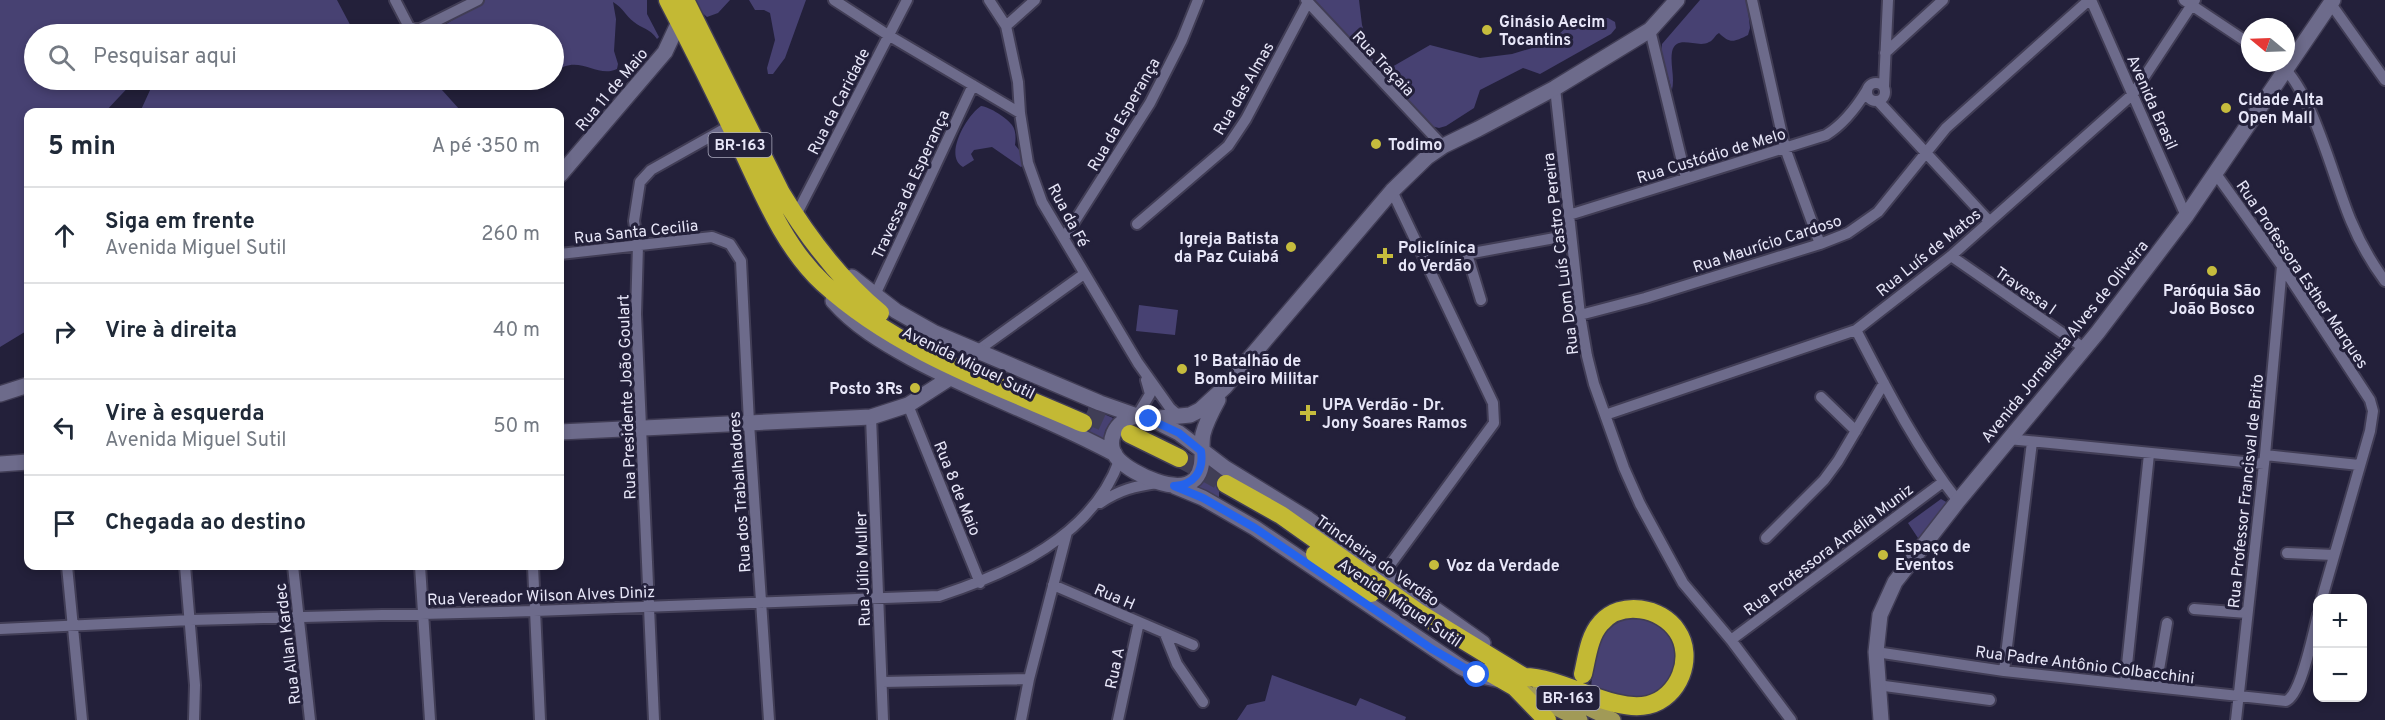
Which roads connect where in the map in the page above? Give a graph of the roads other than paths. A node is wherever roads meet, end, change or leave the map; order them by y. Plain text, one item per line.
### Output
1 (395, 0) edge
2 (478, 0) edge
3 (668, 0) edge
4 (685, 0) edge
5 (834, 0) edge
6 (907, 0) edge
7 (988, 0) edge
8 (1035, 0) edge
9 (1198, 0) edge
10 (1677, 0) edge
11 (1752, 0) edge
12 (1888, 0) edge
13 (1943, 0) edge
14 (2090, 0) edge
15 (1307, 1) edge
16 (2190, 2) edge
17 (2332, 2) edge
18 (680, 22) junction
19 (407, 24) edge
20 (430, 24) edge
21 (1006, 26) junction
22 (1650, 30) junction
23 (888, 35) junction
24 (1902, 36) junction
25 (1886, 37) junction
26 (2241, 38) edge
27 (688, 39) junction
28 (2295, 49) edge
29 (665, 52) junction
30 (1885, 55) junction
31 (2278, 72) edge
32 (2287, 72) edge
33 (2385, 80) edge
34 (973, 85) junction
35 (1555, 87) junction
36 (1876, 92) junction
37 (2133, 94) junction
38 (1020, 113) junction
39 (731, 125) junction
40 (1443, 146) junction
41 (1785, 148) junction
42 (1925, 154) junction
43 (564, 170) edge
44 (2216, 174) junction
45 (1686, 178) junction
46 (1392, 191) junction
47 (1569, 215) junction
48 (2186, 216) junction
49 (795, 217) junction
50 (1989, 221) junction
51 (1137, 224) dead end
52 (1571, 235) junction
53 (1064, 238) junction
54 (638, 244) junction
55 (1820, 244) junction
56 (564, 253) edge
57 (1951, 256) junction
58 (741, 261) joint
59 (2282, 266) junction
60 (1084, 274) junction
61 (828, 275) junction
62 (2385, 281) edge
63 (874, 295) junction
64 (1481, 300) dead end
65 (1580, 315) junction
66 (1856, 330) junction
67 (2084, 348) junction
68 (977, 351) junction
69 (1138, 363) junction
70 (936, 371) junction
71 (950, 378) junction
72 (1884, 383) junction
73 (24, 386) edge
74 (1225, 387) junction
75 (935, 388) junction
76 (0, 394) edge
77 (1821, 397) dead end
78 (908, 405) junction
79 (1605, 415) junction
80 (871, 417) junction
81 (1143, 417) junction
82 (1180, 417) junction
83 (1085, 418) tunnel mouth
84 (1207, 420) junction
85 (749, 423) junction
86 (642, 428) junction
87 (1856, 431) junction
88 (564, 432) edge
89 (2008, 439) junction
90 (2032, 442) junction
91 (1123, 448) junction
92 (1201, 451) junction
93 (2149, 454) junction
94 (2264, 459) junction
95 (24, 462) edge
96 (1177, 463) tunnel mouth
97 (0, 464) edge
98 (2360, 465) junction
99 (1224, 482) junction
100 (1943, 482) junction
101 (1167, 485) junction
102 (1958, 501) junction
103 (1085, 514) junction
104 (1067, 532) junction
105 (1766, 538) dead end
106 (2287, 553) dead end
107 (2334, 555) junction
108 (67, 570) edge
109 (185, 570) edge
110 (293, 570) edge
111 (420, 570) edge
112 (533, 570) edge
113 (1384, 573) junction
114 (980, 583) junction
115 (1053, 585) junction
116 (2323, 594) edge
117 (878, 598) junction
118 (762, 602) junction
119 (648, 606) junction
120 (2194, 609) dead end
121 (534, 611) junction
122 (422, 613) junction
123 (2247, 614) junction
124 (297, 617) junction
125 (191, 620) junction
126 (1139, 622) junction
127 (2167, 623) dead end
128 (74, 625) junction
129 (0, 630) edge
130 (2313, 633) edge
131 (1165, 634) junction
132 (1731, 640) junction
133 (1193, 645) dead end
134 (1876, 652) junction
135 (2004, 671) junction
136 (1583, 674) dead end
137 (1512, 678) junction
138 (1029, 679) junction
139 (882, 682) junction
140 (2125, 684) junction
141 (1876, 685) junction
142 (2156, 687) junction
143 (2238, 696) junction
144 (1989, 700) dead end
145 (1203, 702) dead end
146 (82, 720) edge
147 (194, 720) edge
148 (310, 720) edge
149 (430, 720) edge
150 (540, 720) edge
151 (654, 720) edge
152 (769, 720) edge
153 (883, 720) edge
154 (1021, 720) edge
155 (1118, 720) edge
156 (1547, 720) edge
157 (1580, 720) edge
158 (1613, 720) edge
159 (1791, 720) edge
160 (1881, 720) edge
161 (2236, 720) edge

1 - 19 street
2 - 20 street
3 - 18 highway, Avenida Miguel Sutil / BR-163
4 - 49 highway, Avenida Miguel Sutil / BR-163
5 - 23 street
6 - 23 street, Rua da Caridade
7 - 21 street, Rua da Fé
8 - 21 street
9 - 53 street, Rua da Esperança
10 - 22 street
11 - 41 street
12 - 25 street
13 - 24 street
14 - 37 street, Avenida Brasil
14 - 42 street, Rua Maurício Cardoso
15 - 40 street, Rua Traçaia
15 - 51 street, Rua das Almas
16 - 26 street
16 - 37 street, Rua Luís de Matos
17 - 28 street, Avenida Jornalista Alves de Oliveira
17 - 33 street
18 - 27 highway, Avenida Miguel Sutil / BR-163
18 - 29 street, Rua 11 de Maio
21 - 38 street, Rua da Fé
22 - 35 street
22 - 45 street
23 - 34 street
23 - 49 street, Rua da Caridade
24 - 25 street
24 - 30 street
25 - 30 street
27 - 29 street, Rua 11 de Maio
27 - 39 highway, Avenida Miguel Sutil / BR-163
29 - 43 street, Rua 11 de Maio
30 - 36 street, Rua Custódio de Melo
31 - 44 street, Avenida Jornalista Alves de Oliveira
32 - 62 street
34 - 38 street
34 - 63 street, Travessa da Esperança
35 - 40 street
35 - 47 street, Rua Dom Luís Castro Pereira
36 - 41 street, Rua Custódio de Melo
36 - 42 street
37 - 48 street, Avenida Brasil
37 - 50 street, Rua Luís de Matos
38 - 53 street, Rua da Fé
39 - 54 street, Rua Presidente João Goulart
39 - 61 highway, Avenida Miguel Sutil / BR-163
40 - 46 street
41 - 45 street, Rua Custódio de Melo
41 - 55 street
42 - 50 street
42 - 55 street, Rua Maurício Cardoso
44 - 48 street, Avenida Jornalista Alves de Oliveira
44 - 59 street, Rua Professora Esther Marques
45 - 47 street, Rua Custódio de Melo
46 - 74 street
46 - 113 street
47 - 52 street, Rua Dom Luís Castro Pereira
48 - 67 street, Avenida Jornalista Alves de Oliveira
49 - 61 highway, Avenida Miguel Sutil / BR-163
50 - 57 street, Rua Luís de Matos
52 - 64 street
52 - 65 street, Rua Dom Luís Castro Pereira
53 - 60 street, Rua da Fé
54 - 56 street, Rua Santa Cecilia
54 - 58 street, Rua Santa Cecilia
54 - 86 street, Rua Presidente João Goulart
55 - 65 street, Rua Maurício Cardoso
57 - 66 street, Rua Luís de Matos
57 - 67 street, Travessa I
58 - 85 street, Rua dos Trabalhadores
59 - 94 street, Rua Professor Francisval de Brito
59 - 98 street, Rua Professora Esther Marques
60 - 68 street
60 - 69 street, Rua da Fé
61 - 63 street, Avenida Miguel Sutil
61 - 70 street, Avenida Miguel Sutil
61 - 83 highway, BR-163
63 - 68 street, Avenida Miguel Sutil
65 - 79 street, Rua Dom Luís Castro Pereira
66 - 72 street
66 - 79 street, Rua Luís de Matos
67 - 89 street, Avenida Jornalista Alves de Oliveira
68 - 81 street, Avenida Miguel Sutil
69 - 81 street, Rua da Fé
69 - 82 street, Rua da Fé
70 - 71 street, Avenida Miguel Sutil
70 - 75 street
71 - 75 street
71 - 91 street, Avenida Miguel Sutil
72 - 87 street
72 - 100 street
73 - 76 street
74 - 82 street
74 - 84 street
75 - 78 street
77 - 87 street
78 - 80 street
78 - 114 street, Rua 8 de Maio
79 - 132 street, Rua Dom Luís Castro Pereira
80 - 85 street
80 - 117 street, Rua Júlio Muller
81 - 82 street
81 - 91 street
81 - 92 street, Avenida Miguel Sutil
84 - 92 street
84 - 99 street
85 - 86 street
85 - 118 street, Rua dos Trabalhadores
86 - 88 street
86 - 119 street, Rua Presidente João Goulart
87 - 105 street
89 - 90 street
89 - 102 street, Avenida Jornalista Alves de Oliveira
90 - 93 street
90 - 135 street
91 - 96 highway
91 - 101 street, Avenida Miguel Sutil
91 - 103 street
92 - 99 street, Avenida Miguel Sutil
92 - 101 street
93 - 94 street
93 - 140 street
94 - 98 street
94 - 123 street, Rua Professor Francisval de Brito
95 - 97 street
98 - 107 street, Rua Professora Esther Marques
99 - 113 street, Avenida Miguel Sutil
99 - 137 highway, Trincheira do Verdão / BR-163
100 - 102 street
100 - 132 street, Rua Professora Amélia Muniz
101 - 103 street
101 - 137 street, Avenida Miguel Sutil
102 - 134 street, Avenida Jornalista Alves de Oliveira
103 - 104 street, Rua Vereador Wilson Alves Diniz
104 - 114 street, Rua Vereador Wilson Alves Diniz
104 - 115 street
106 - 107 street
107 - 116 street, Rua Professora Esther Marques
108 - 128 street
109 - 125 street
110 - 124 street, Rua Allan Kardec
111 - 122 street
112 - 121 street
113 - 137 street, Avenida Miguel Sutil
114 - 117 street, Rua Vereador Wilson Alves Diniz
115 - 126 street, Rua H
115 - 138 street
117 - 118 street, Rua Vereador Wilson Alves Diniz
117 - 139 street, Rua Júlio Muller
118 - 119 street, Rua Vereador Wilson Alves Diniz
118 - 152 street, Rua dos Trabalhadores
119 - 121 street, Rua Vereador Wilson Alves Diniz
119 - 151 street, Rua Presidente João Goulart
120 - 123 street
121 - 122 street, Rua Vereador Wilson Alves Diniz
121 - 150 street
122 - 124 street, Rua Vereador Wilson Alves Diniz
122 - 149 street
123 - 143 street, Rua Professor Francisval de Brito
124 - 125 street, Rua Vereador Wilson Alves Diniz
124 - 148 street, Rua Allan Kardec
125 - 128 street, Rua Vereador Wilson Alves Diniz
125 - 147 street
126 - 131 street, Rua H
126 - 155 street, Rua A
127 - 142 street
128 - 129 street, Rua Vereador Wilson Alves Diniz
128 - 146 street
130 - 143 street, Rua Padre Antônio Colbacchini
131 - 133 street, Rua H
131 - 145 street
132 - 159 street, Rua Dom Luís Castro Pereira
134 - 135 street, Rua Padre Antônio Colbacchini
134 - 141 street, Avenida Jornalista Alves de Oliveira
135 - 140 street, Rua Padre Antônio Colbacchini
136 - 137 highway
137 - 156 highway
137 - 157 main road, Avenida Miguel Sutil / BR-163
137 - 158 main road, Avenida Miguel Sutil / BR-163
138 - 139 street
138 - 154 street
139 - 153 street, Rua Júlio Muller
140 - 142 street, Rua Padre Antônio Colbacchini
141 - 144 street
141 - 160 street, Avenida Jornalista Alves de Oliveira
142 - 143 street, Rua Padre Antônio Colbacchini
143 - 161 street, Rua Professor Francisval de Brito

